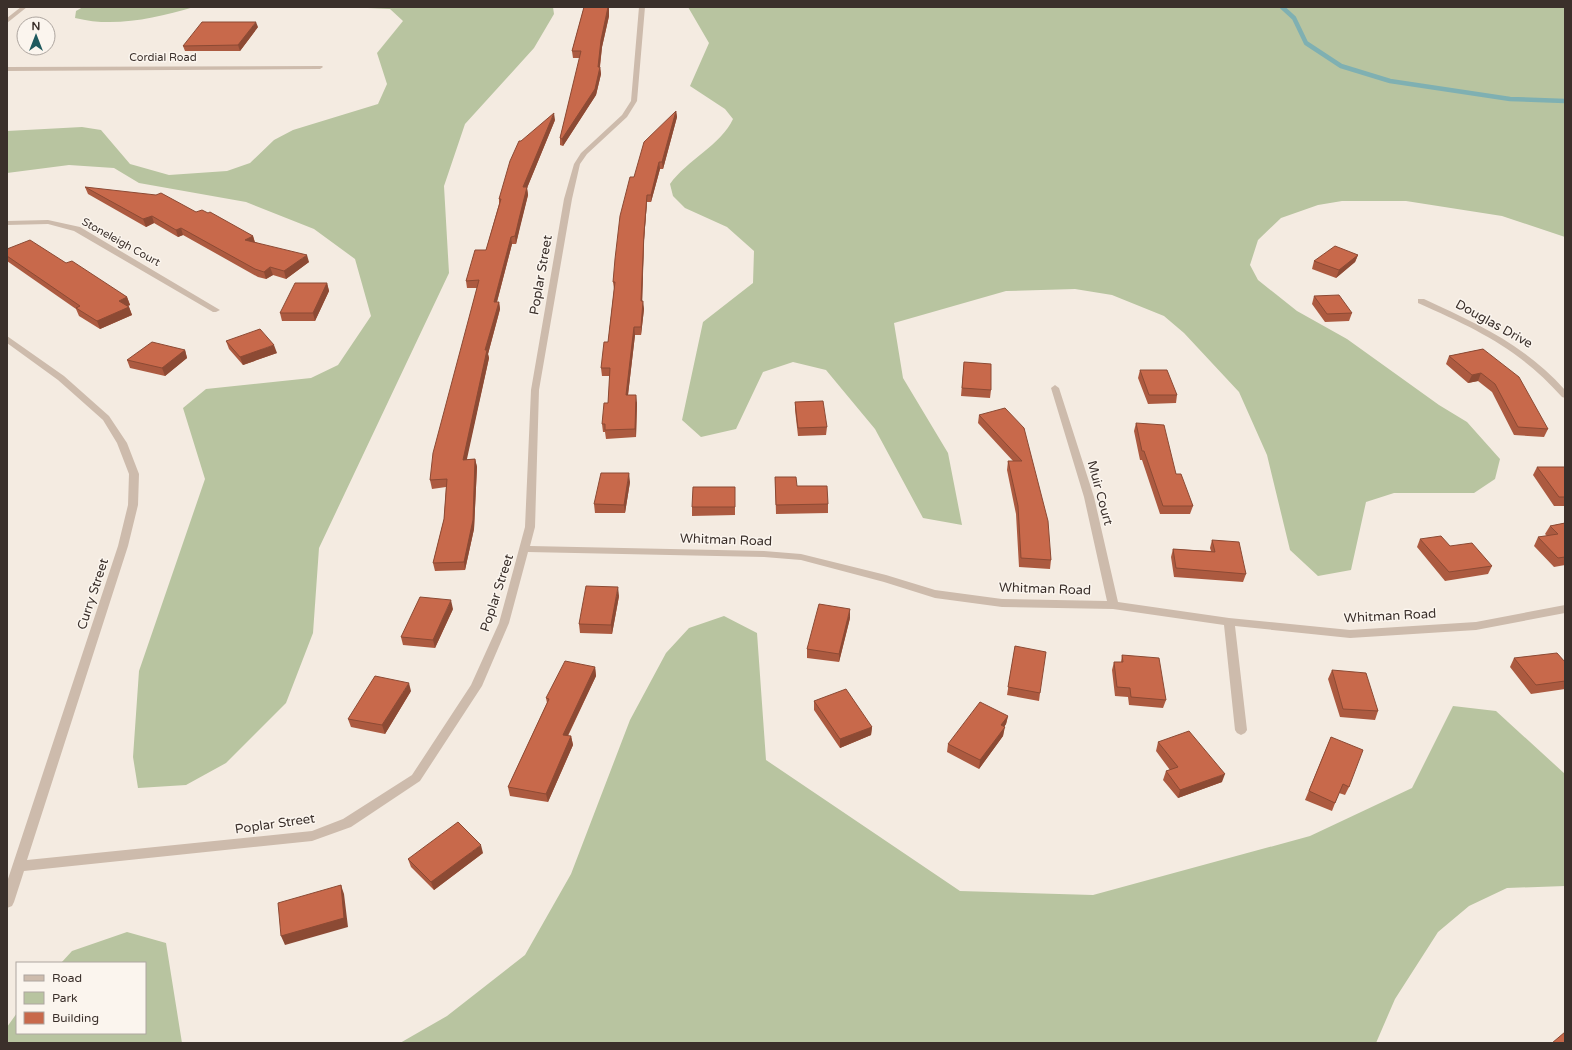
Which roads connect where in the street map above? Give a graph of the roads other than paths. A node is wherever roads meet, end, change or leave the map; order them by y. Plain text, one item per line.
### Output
1 (24, 7) edge
2 (642, 7) edge
3 (7, 21) edge
4 (320, 67) dead end
5 (7, 69) edge
6 (7, 223) edge
7 (1421, 301) dead end
8 (216, 310) dead end
9 (10, 344) edge
10 (1055, 388) dead end
11 (1565, 395) edge
12 (525, 549) junction
13 (1113, 605) junction
14 (1565, 609) edge
15 (1229, 622) junction
16 (1241, 730) dead end
17 (19, 866) junction
18 (7, 902) edge

1 - 3 street
2 - 12 street, Poplar Street
4 - 5 street, Cordial Road
6 - 8 street, Stoneleigh Court
7 - 11 street, Douglas Drive
9 - 17 street, Curry Street
10 - 13 street, Muir Court
12 - 13 street, Whitman Road
12 - 17 street, Poplar Street
13 - 15 street, Whitman Road
14 - 15 street, Whitman Road
15 - 16 street
17 - 18 street, Curry Street

